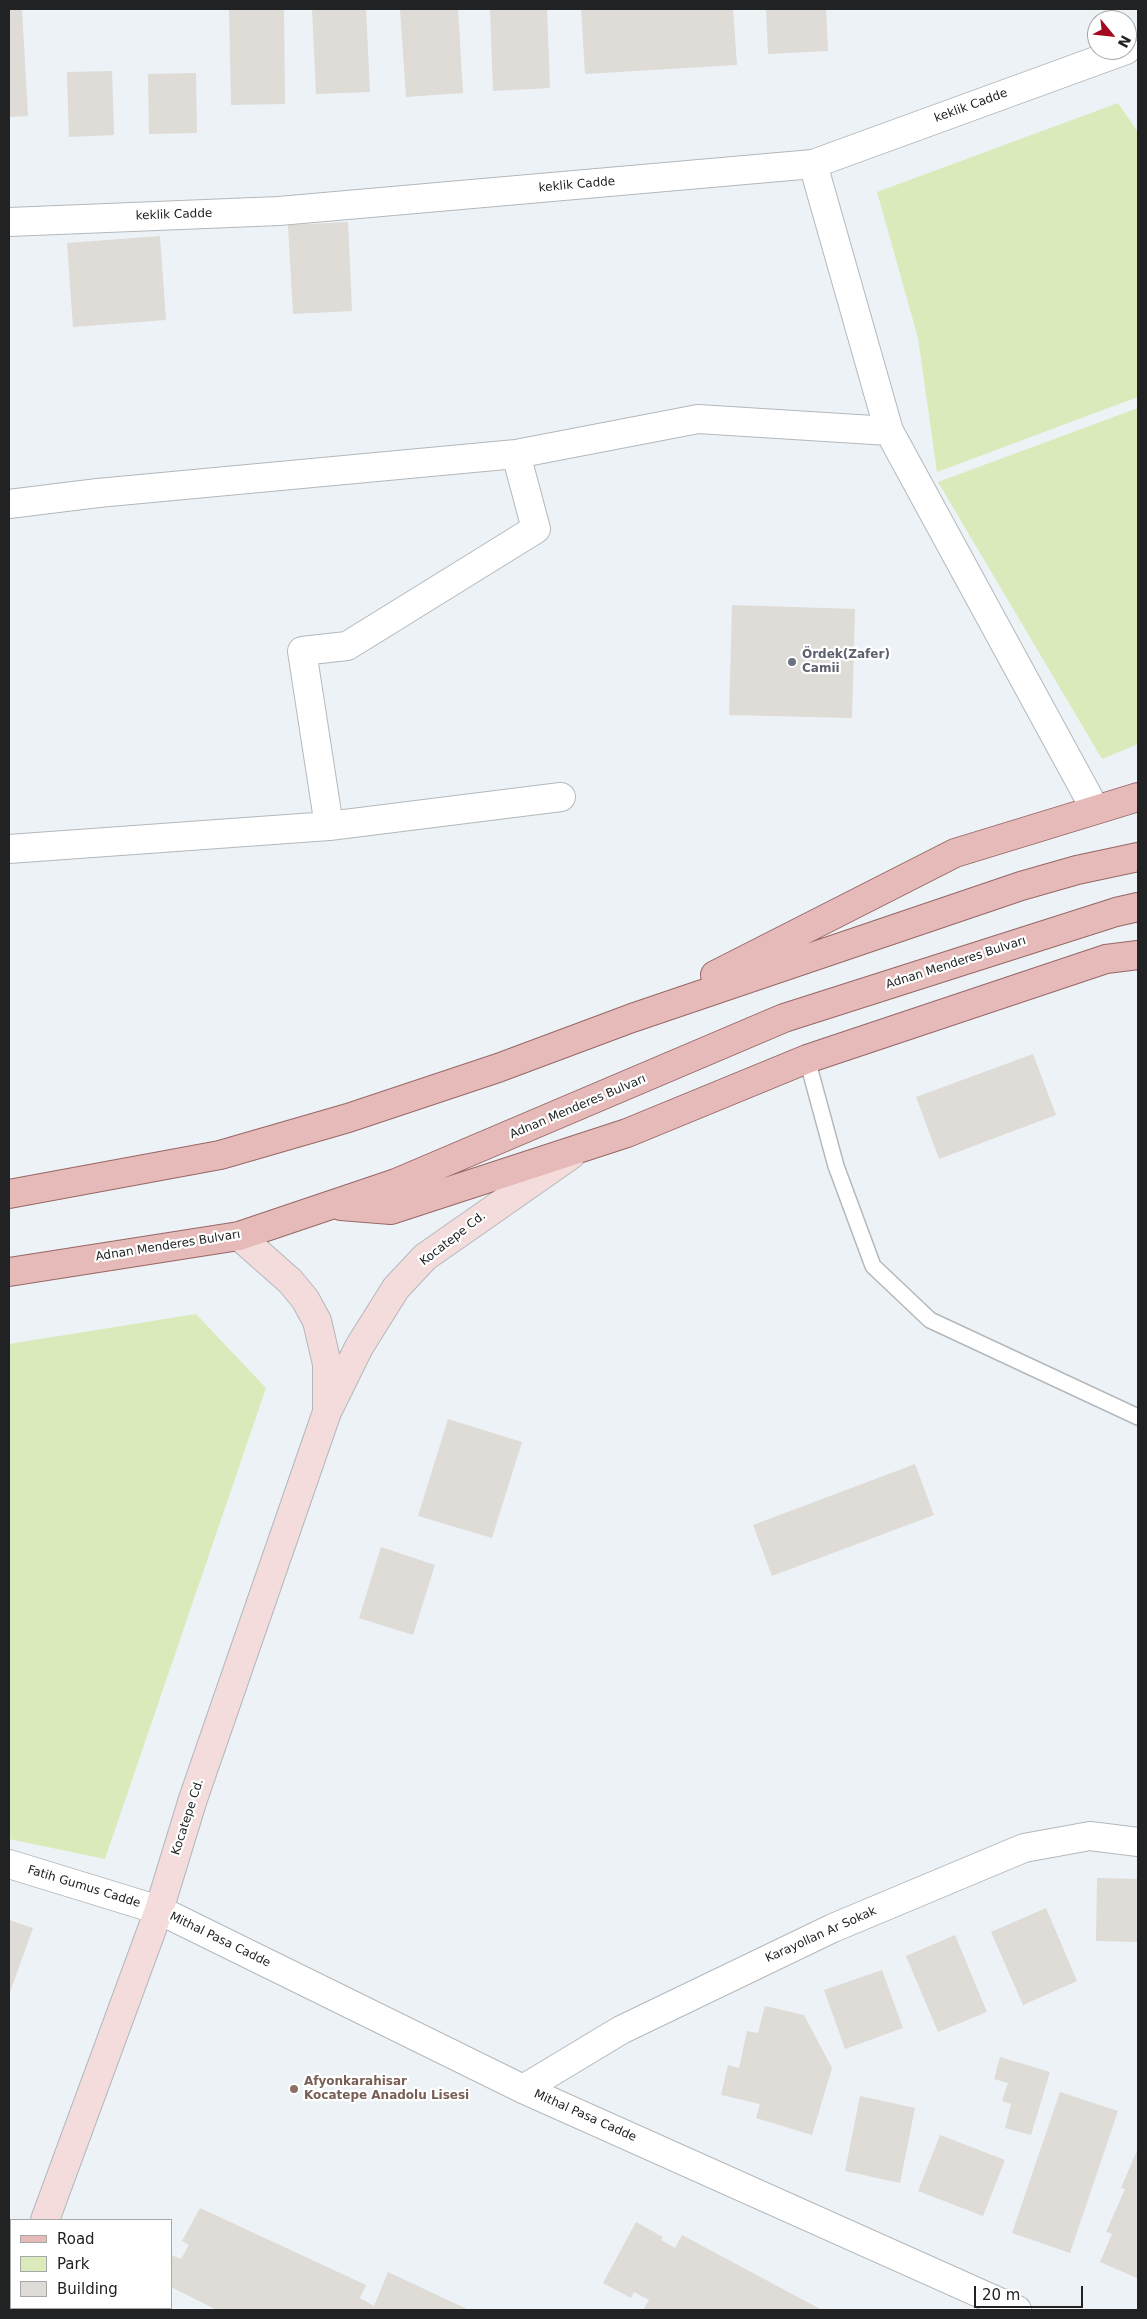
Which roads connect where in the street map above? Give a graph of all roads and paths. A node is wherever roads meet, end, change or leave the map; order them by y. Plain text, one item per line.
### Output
1 (1099, 60) edge
2 (813, 164) junction
3 (9, 222) edge
4 (889, 431) junction
5 (516, 454) junction
6 (9, 504) edge
7 (1138, 796) edge
8 (561, 797) dead end
9 (1095, 809) junction
10 (329, 826) junction
11 (9, 849) edge
12 (1138, 858) edge
13 (1138, 907) edge
14 (1138, 955) edge
15 (632, 1018) junction
16 (807, 1059) junction
17 (580, 1148) junction
18 (9, 1194) edge
19 (330, 1205) junction
20 (239, 1236) junction
21 (9, 1272) edge
22 (327, 1412) junction
23 (1138, 1416) edge
24 (1138, 1842) edge
25 (9, 1864) edge
26 (159, 1910) junction
27 (523, 2089) junction
28 (45, 2219) edge
29 (1017, 2310) edge

1 - 2 street, keklik Cadde
2 - 3 street, keklik Cadde
2 - 4 street
4 - 5 street
4 - 9 street
5 - 6 street
5 - 10 street
7 - 9 main road
8 - 10 street
9 - 15 main road
10 - 11 street
12 - 15 main road
13 - 19 main road, Adnan Menderes Bulvarı
14 - 16 main road
15 - 18 main road
16 - 17 main road
16 - 23 lane
17 - 19 main road
17 - 22 main road, Kocatepe Cd.
19 - 20 main road, Adnan Menderes Bulvarı
20 - 21 main road, Adnan Menderes Bulvarı
20 - 22 main road, Kocatepe Cd.
22 - 26 main road, Kocatepe Cd.
24 - 27 street, Karayollan Ar Sokak
25 - 26 street, Fatih Gumus Cadde
26 - 27 street, Mithal Pasa Cadde
26 - 28 main road, Kocatepe Cd.
27 - 29 street, Mithal Pasa Cadde

